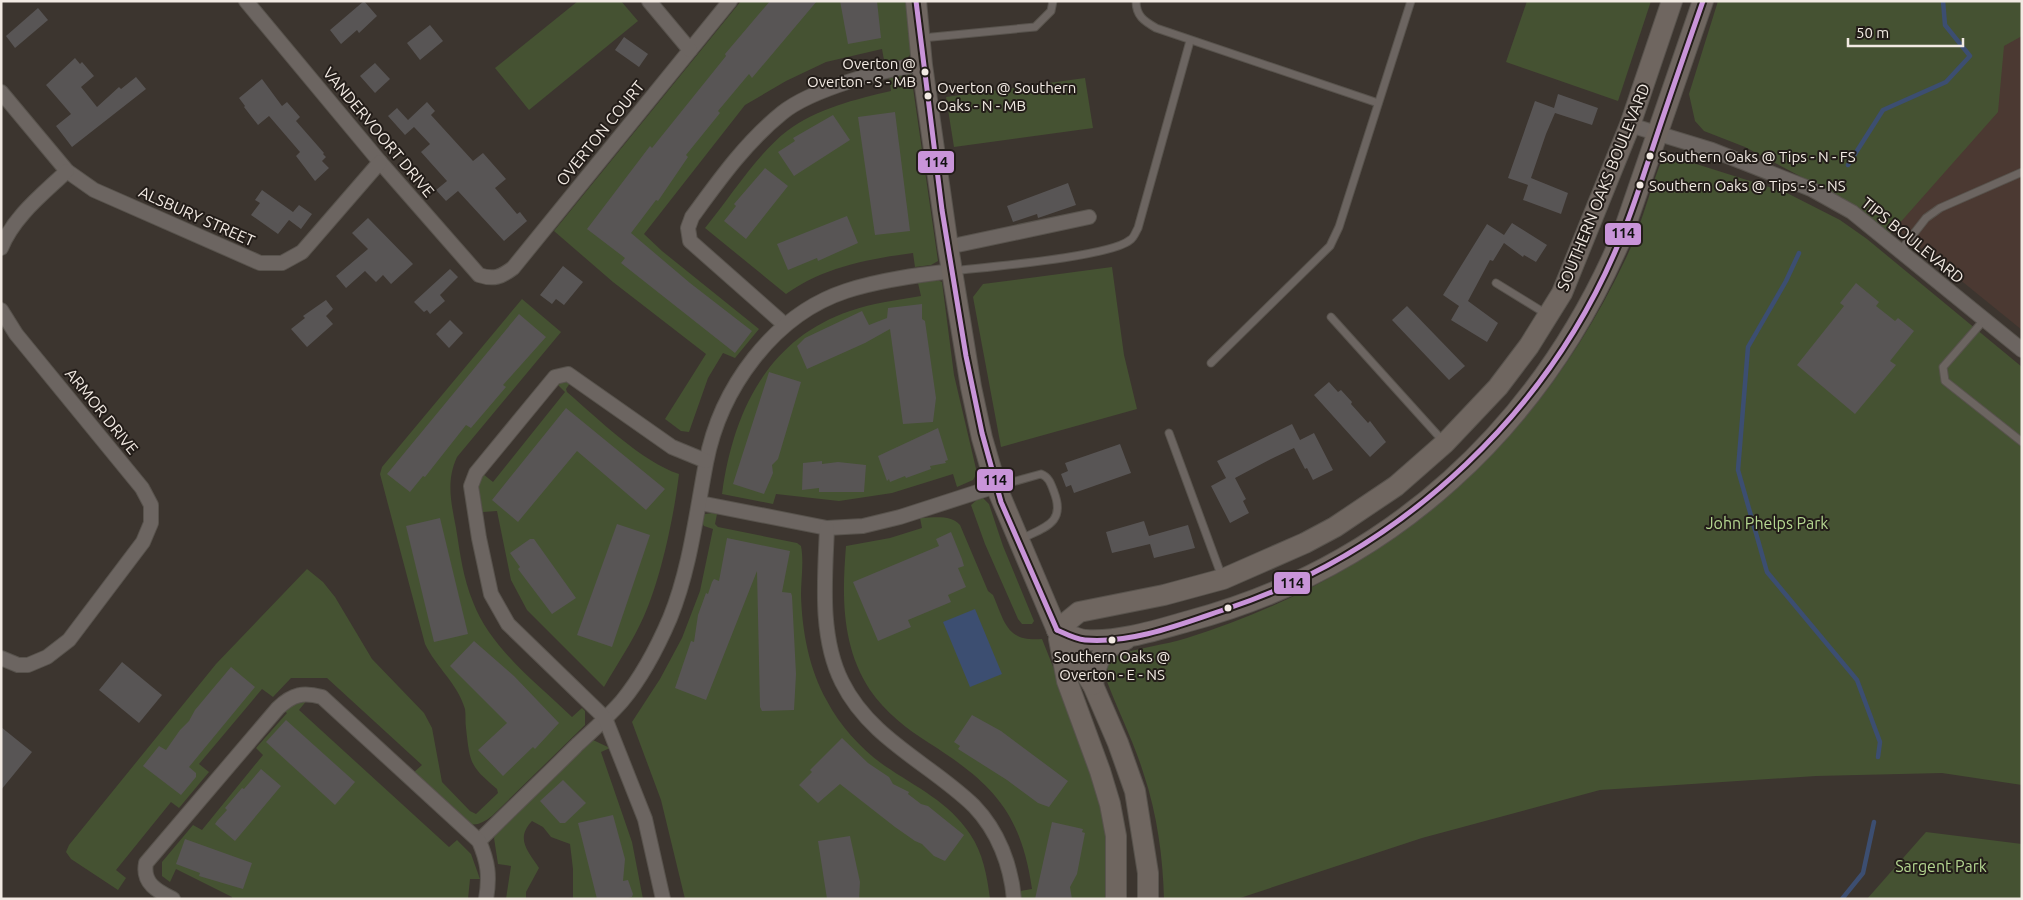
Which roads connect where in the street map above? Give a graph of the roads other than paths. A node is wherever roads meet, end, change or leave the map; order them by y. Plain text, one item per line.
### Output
1 (246, 1) edge
2 (649, 1) edge
3 (730, 1) edge
4 (916, 1) edge
5 (1053, 1) edge
6 (1136, 1) edge
7 (1411, 1) edge
8 (1672, 1) edge
9 (1703, 1) edge
10 (919, 38) junction
11 (1190, 41) junction
12 (690, 50) junction
13 (922, 65) junction
14 (2, 94) edge
15 (1378, 103) junction
16 (1630, 125) junction
17 (1657, 133) junction
18 (380, 162) junction
19 (68, 171) junction
20 (2022, 172) edge
21 (1089, 217) dead end
22 (948, 247) junction
23 (1, 248) edge
24 (1901, 250) junction
25 (952, 271) junction
26 (490, 279) joint
27 (1496, 283) dead end
28 (1, 310) edge
29 (1548, 315) junction
30 (1332, 317) dead end
31 (1984, 320) junction
32 (785, 325) junction
33 (2022, 350) edge
34 (1211, 363) dead end
35 (1169, 433) dead end
36 (2022, 442) edge
37 (1445, 443) junction
38 (706, 461) junction
39 (1466, 467) junction
40 (996, 486) junction
41 (700, 503) junction
42 (827, 528) junction
43 (1019, 540) junction
44 (1222, 579) junction
45 (1234, 608) junction
46 (1057, 630) junction
47 (1145, 633) junction
48 (1, 658) edge
49 (1093, 685) junction
50 (605, 718) junction
51 (479, 841) junction
52 (174, 899) edge
53 (486, 899) edge
54 (663, 899) edge
55 (1014, 899) edge
56 (1116, 899) edge
57 (1148, 899) edge

1 - 18 street, VANDERVOORT DRIVE
2 - 12 street
3 - 12 street, OVERTON COURT
4 - 10 street
5 - 10 lane
6 - 11 lane
7 - 15 lane
8 - 16 street, SOUTHERN OAKS BOULEVARD
9 - 17 street, SOUTHERN OAKS BOULEVARD
10 - 13 street
11 - 15 lane
11 - 25 lane
12 - 26 street, OVERTON COURT
13 - 22 street
13 - 32 street
14 - 19 street, ALSBURY STREET
15 - 34 lane
16 - 17 street, TIPS BOULEVARD
16 - 29 street, SOUTHERN OAKS BOULEVARD
17 - 24 street, TIPS BOULEVARD
17 - 39 street, SOUTHERN OAKS BOULEVARD
18 - 19 street, ALSBURY STREET
18 - 26 street, VANDERVOORT DRIVE
19 - 23 street
20 - 24 lane
21 - 22 street
22 - 25 street
24 - 31 street, TIPS BOULEVARD
25 - 32 street
25 - 40 street
27 - 29 lane
28 - 48 street, ARMOR DRIVE
29 - 37 street, SOUTHERN OAKS BOULEVARD
30 - 37 lane
31 - 33 street, TIPS BOULEVARD
31 - 36 lane
32 - 38 street
35 - 44 lane
37 - 39 street
37 - 44 street, SOUTHERN OAKS BOULEVARD
38 - 41 street
38 - 50 street
39 - 45 street, SOUTHERN OAKS BOULEVARD
40 - 42 street
40 - 43 street
40 - 43 lane
41 - 42 street
41 - 50 street
42 - 55 street
43 - 46 street
44 - 45 street
44 - 46 street, SOUTHERN OAKS BOULEVARD
45 - 47 street, SOUTHERN OAKS BOULEVARD
46 - 47 street, SOUTHERN OAKS BOULEVARD
46 - 49 street
46 - 56 street
47 - 49 street
49 - 57 street
50 - 51 street
50 - 54 street
51 - 52 street
51 - 53 street

